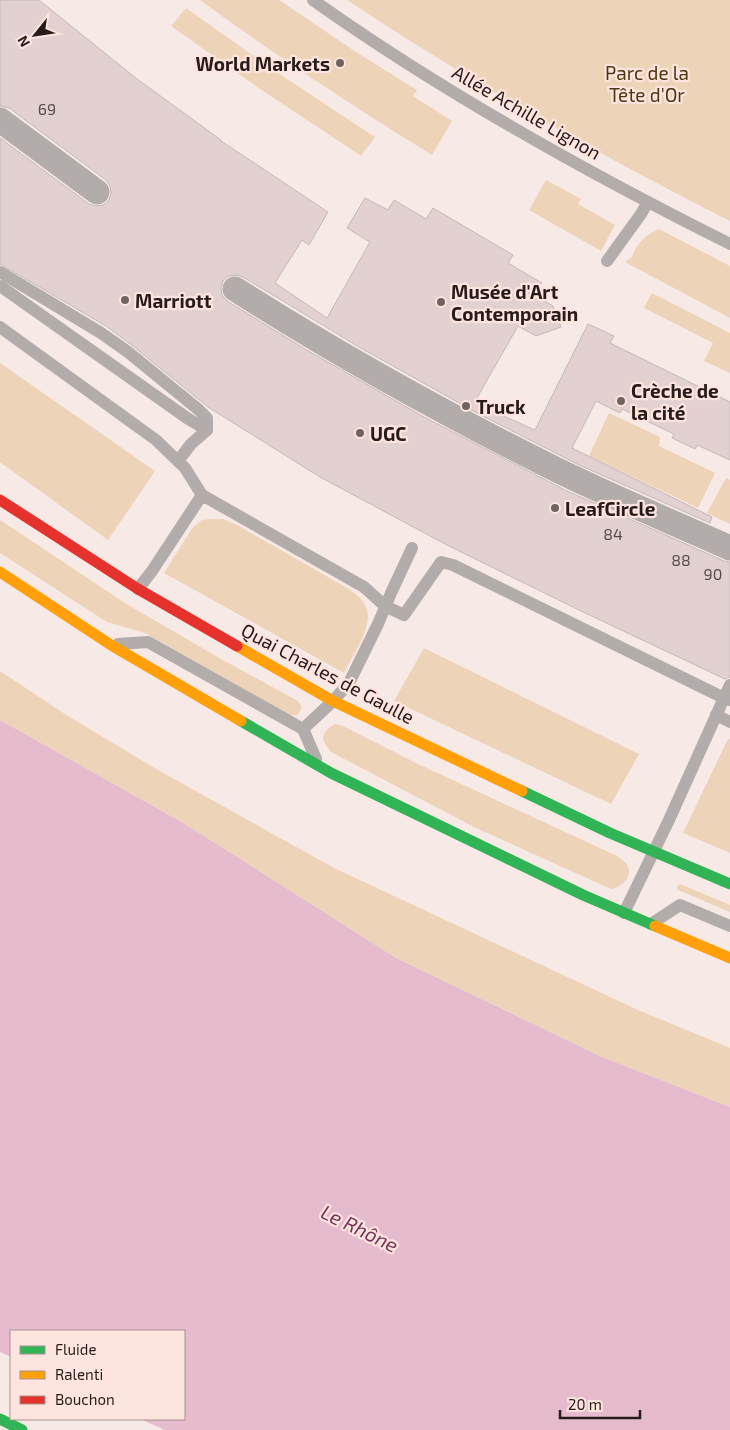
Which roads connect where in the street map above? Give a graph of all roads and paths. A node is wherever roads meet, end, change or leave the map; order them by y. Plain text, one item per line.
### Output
1 (313, 0) edge
2 (0, 120) edge
3 (97, 192) dead end
4 (648, 202) junction
5 (730, 244) edge
6 (607, 261) dead end
7 (0, 272) edge
8 (0, 286) edge
9 (235, 289) dead end
10 (0, 327) edge
11 (207, 430) junction
12 (178, 461) junction
13 (202, 495) junction
14 (0, 500) edge
15 (412, 548) dead end
16 (730, 548) edge
17 (0, 572) edge
18 (138, 589) junction
19 (385, 606) junction
20 (111, 645) junction
21 (730, 685) edge
22 (727, 699) edge
23 (334, 701) junction
24 (716, 715) junction
25 (730, 722) edge
26 (303, 729) junction
27 (319, 766) junction
28 (654, 851) junction
29 (730, 884) edge
30 (624, 913) junction
31 (651, 924) junction
32 (730, 926) edge
33 (730, 958) edge
34 (0, 1420) edge
35 (22, 1430) edge

1 - 4 lane, Allée Achille Lignon
2 - 3 street
4 - 5 lane, Allée Achille Lignon
4 - 6 lane
7 - 11 lane
8 - 11 lane
9 - 16 street
10 - 12 lane
11 - 12 lane
12 - 13 lane
13 - 18 lane
13 - 19 lane
14 - 18 main road, Quai Charles de Gaulle
15 - 19 lane
17 - 20 main road
18 - 23 main road, Quai Charles de Gaulle
19 - 22 lane
19 - 23 lane
20 - 26 lane
20 - 27 main road
21 - 22 lane
22 - 24 lane
23 - 26 lane
23 - 28 main road, Quai Charles de Gaulle
24 - 25 lane
24 - 28 lane
26 - 27 lane
27 - 30 main road
28 - 29 main road, Quai Charles de Gaulle
28 - 30 lane
30 - 31 main road
31 - 32 lane
31 - 33 main road
34 - 35 main road

